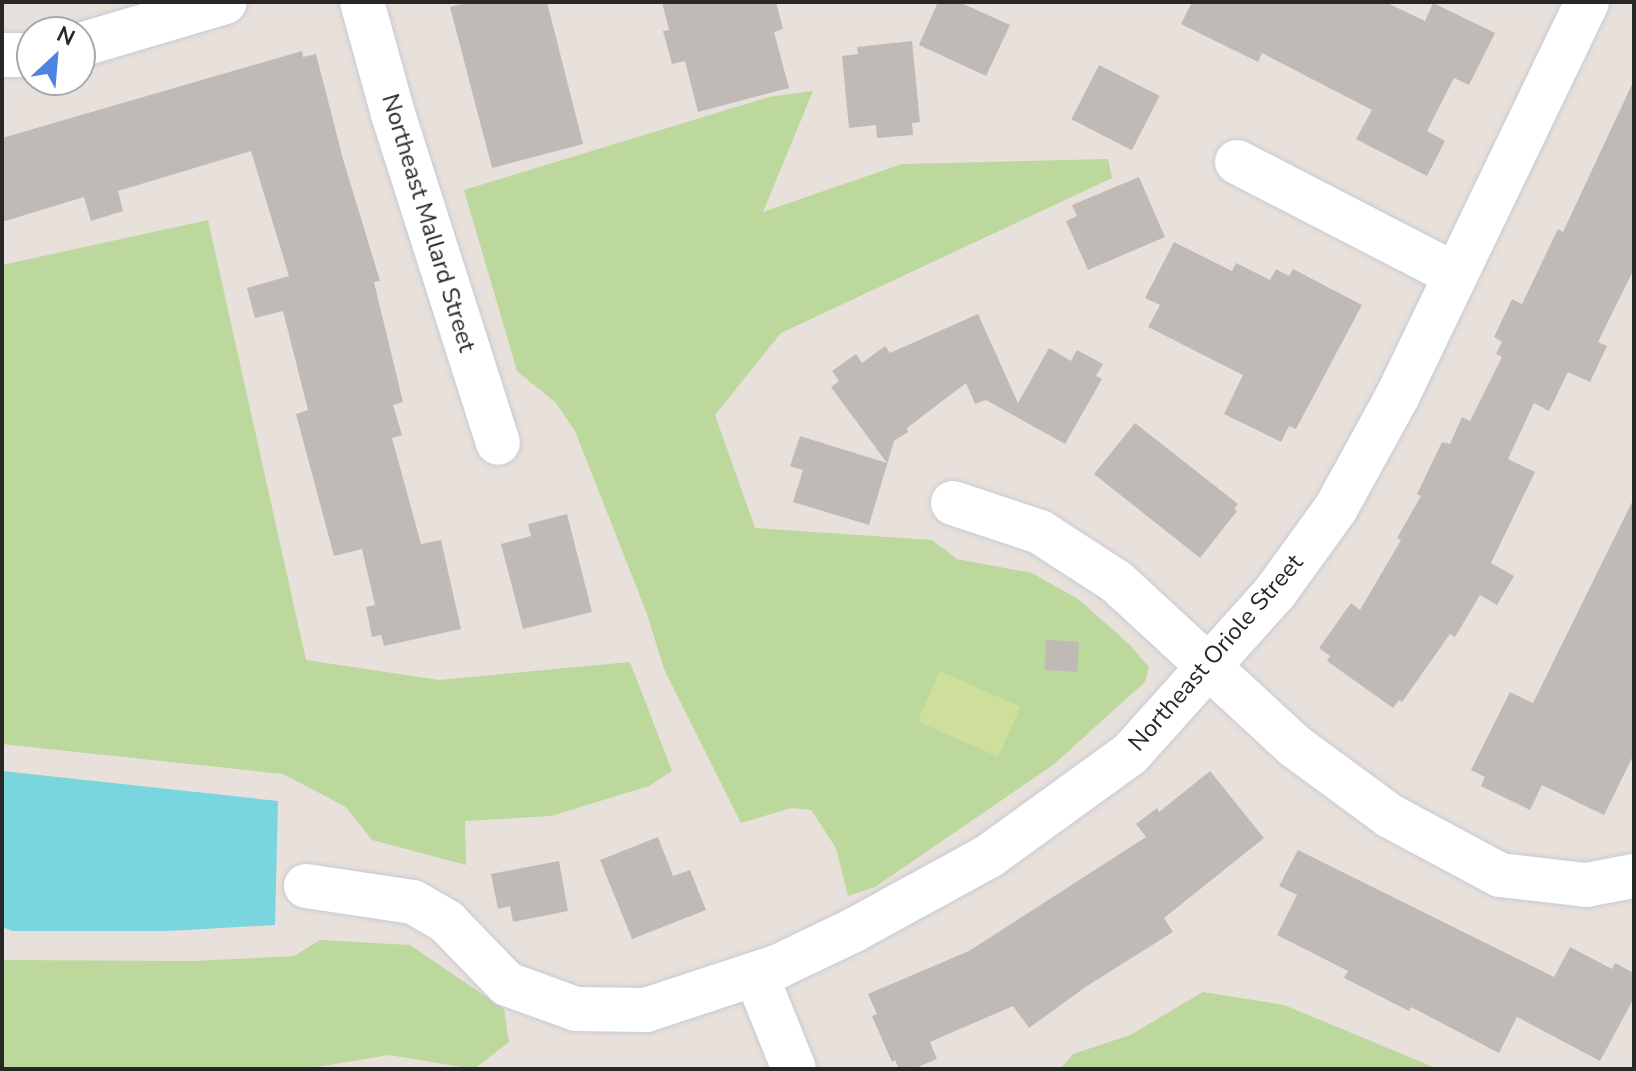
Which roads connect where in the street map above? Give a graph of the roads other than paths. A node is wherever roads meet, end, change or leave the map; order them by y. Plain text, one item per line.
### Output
1 (225, 2) edge
2 (362, 2) edge
3 (1587, 2) edge
4 (96, 40) edge
5 (1237, 162) dead end
6 (1454, 274) junction
7 (498, 443) dead end
8 (953, 503) dead end
9 (1208, 670) junction
10 (1634, 876) edge
11 (306, 886) dead end
12 (756, 975) junction
13 (794, 1069) edge

1 - 4 street
2 - 7 street, Northeast Mallard Street
3 - 6 street, Northeast Oriole Street
5 - 6 street
6 - 9 street, Northeast Oriole Street
8 - 9 street
9 - 10 street
9 - 12 street, Northeast Oriole Street
11 - 12 street, Northeast Oriole Street
12 - 13 street

